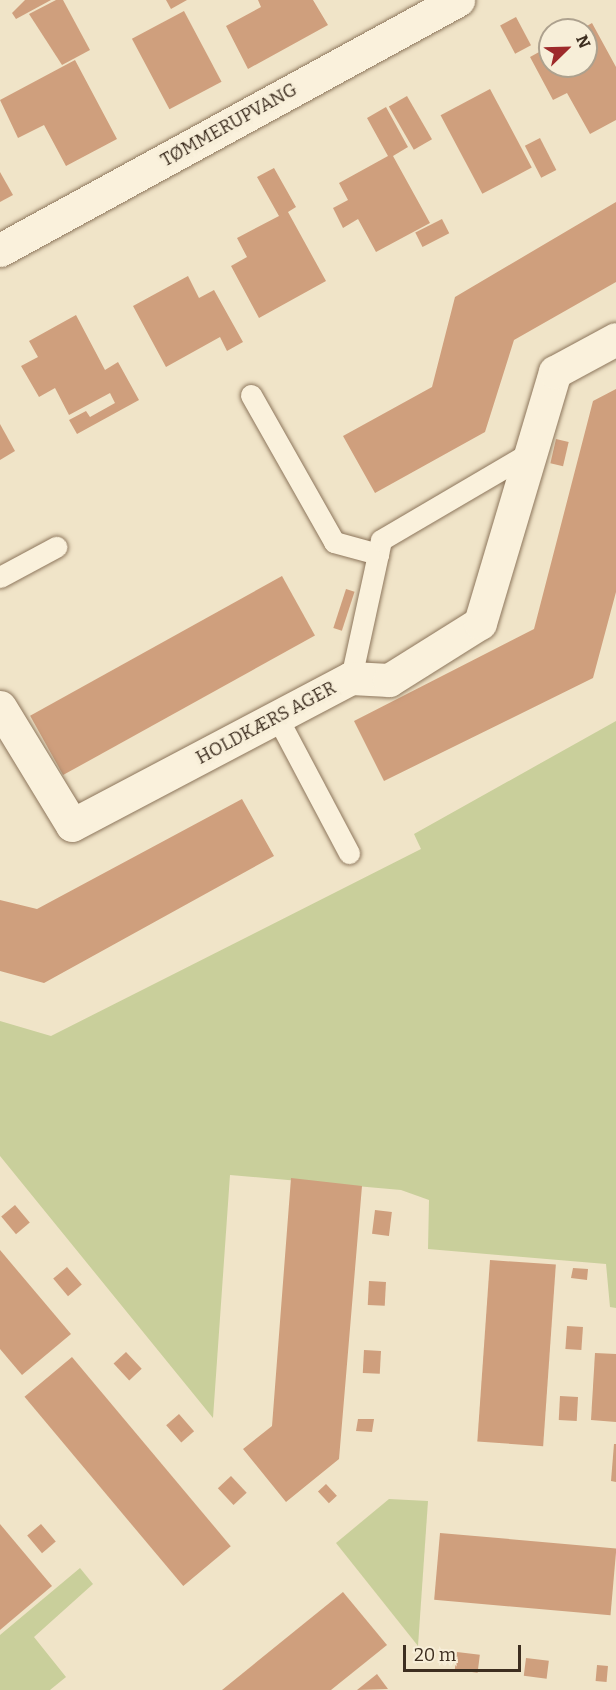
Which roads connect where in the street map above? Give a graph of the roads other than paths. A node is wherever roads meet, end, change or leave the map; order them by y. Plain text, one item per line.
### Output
1 (458, 0) edge
2 (0, 250) edge
3 (616, 339) edge
4 (251, 395) dead end
5 (531, 452) junction
6 (56, 547) dead end
7 (378, 554) junction
8 (0, 577) edge
9 (351, 678) junction
10 (0, 707) edge
11 (277, 717) junction
12 (349, 853) dead end

1 - 2 street, TØMMERUPVANG
3 - 5 street, HOLDKÆRS AGER
4 - 7 lane
5 - 7 lane
5 - 9 street, HOLDKÆRS AGER
6 - 8 lane
7 - 9 lane
9 - 11 street, HOLDKÆRS AGER
10 - 11 street, HOLDKÆRS AGER
11 - 12 lane

